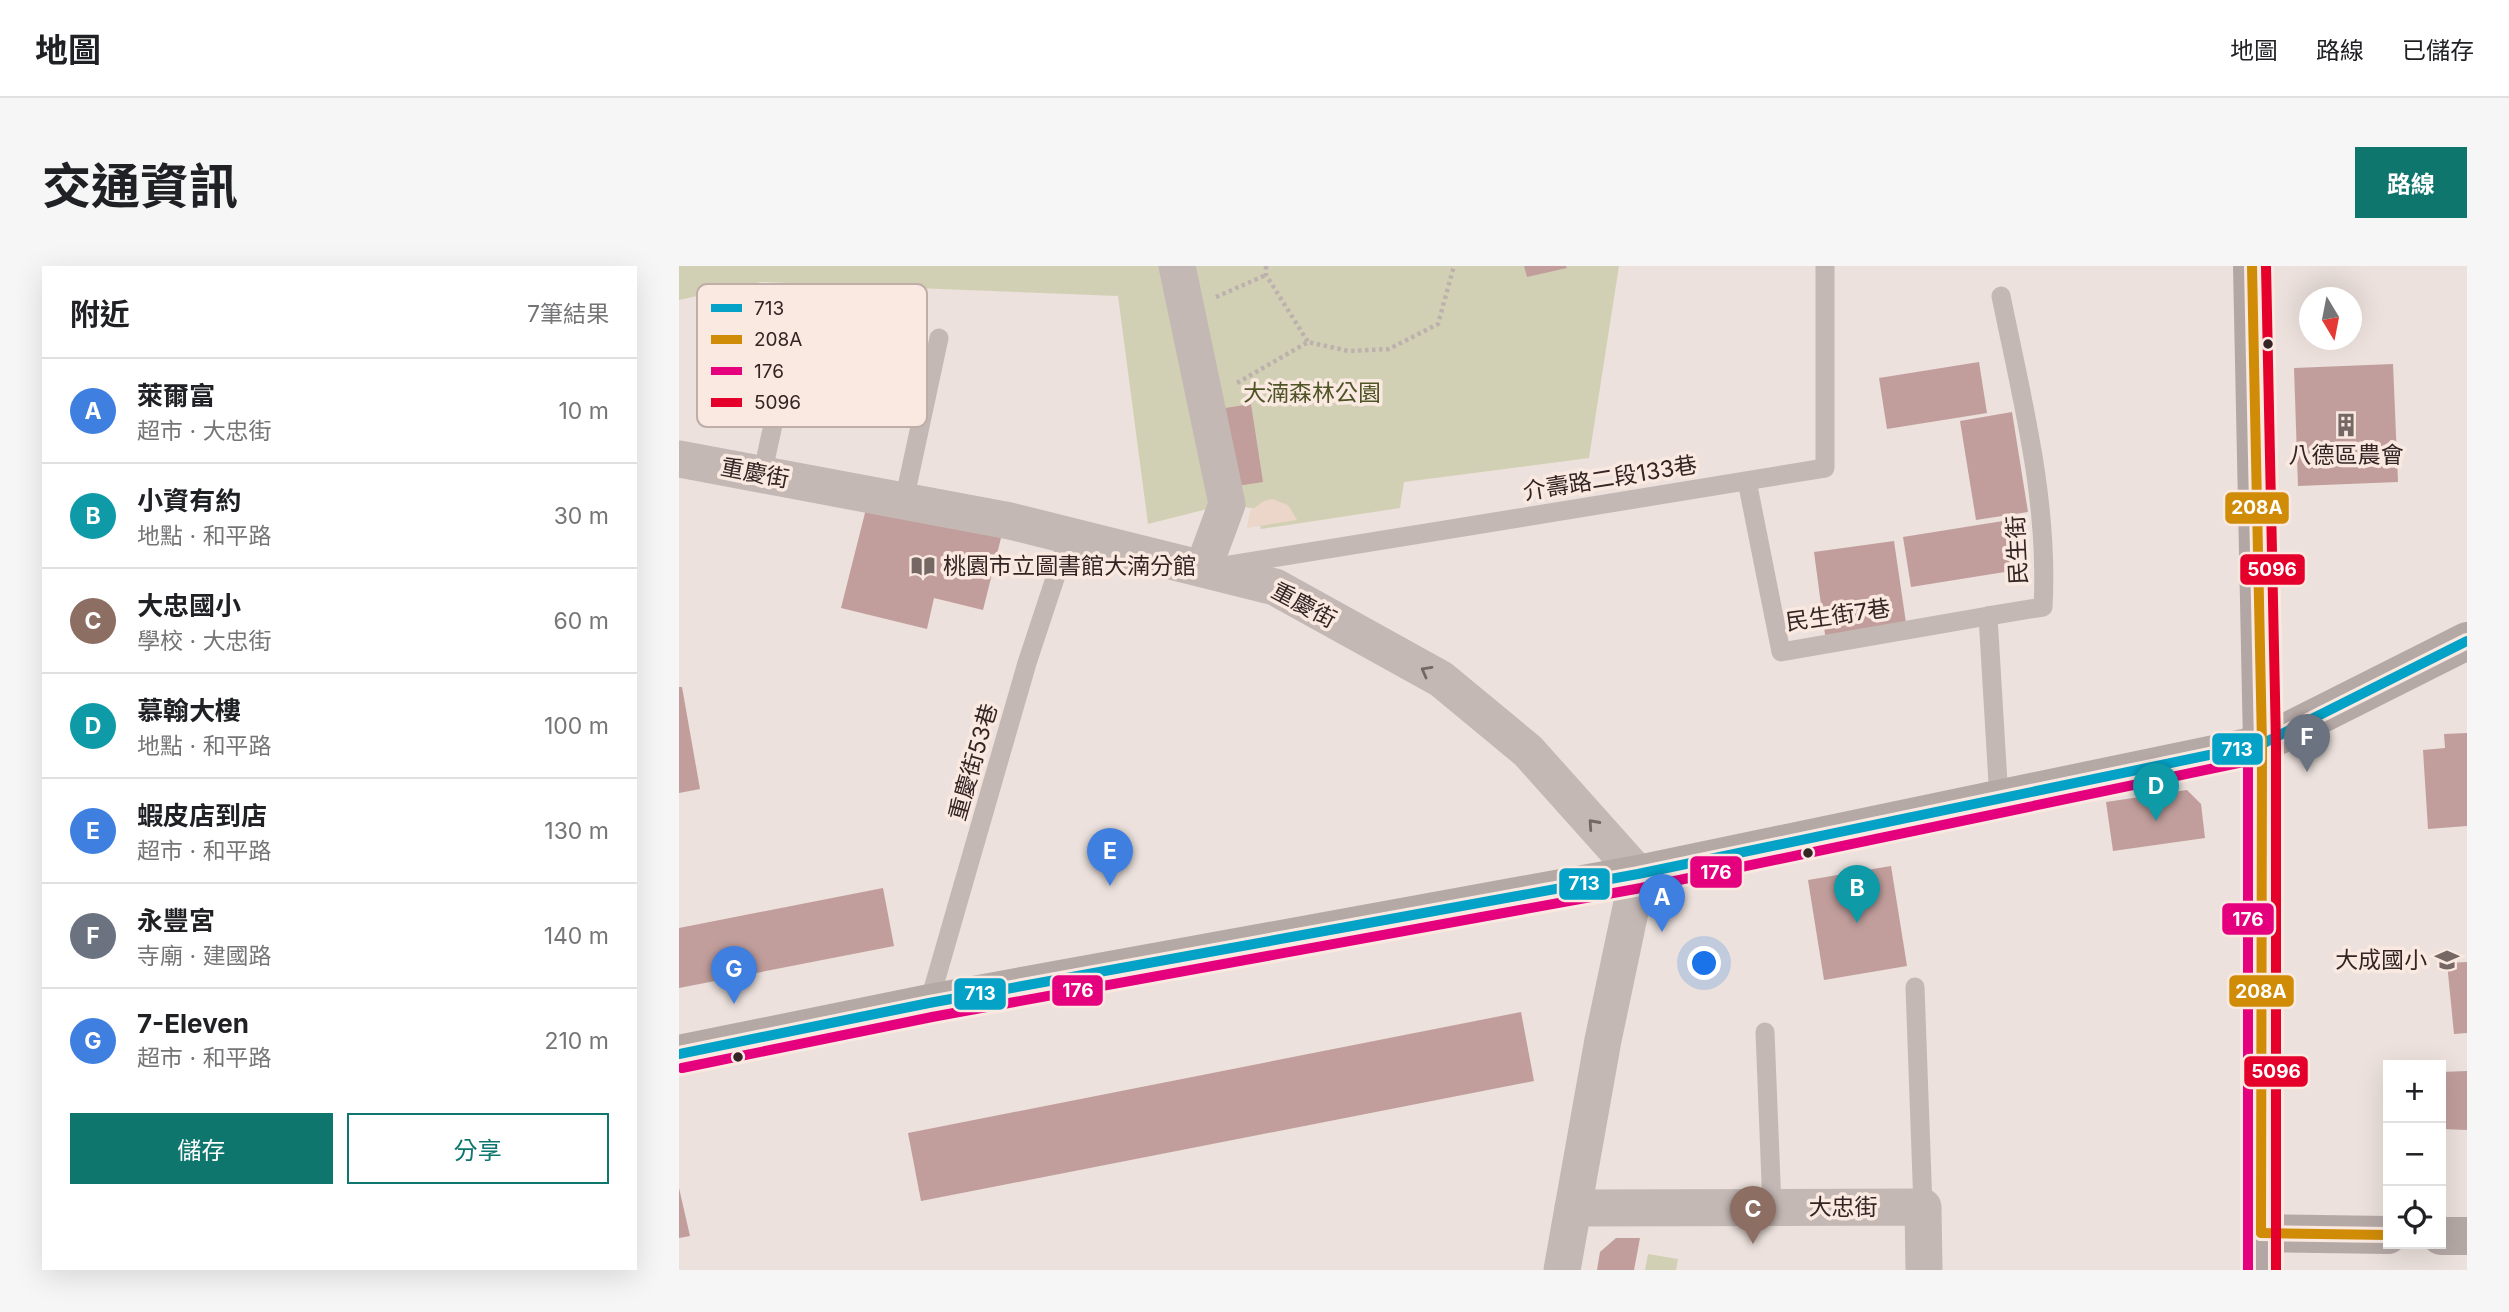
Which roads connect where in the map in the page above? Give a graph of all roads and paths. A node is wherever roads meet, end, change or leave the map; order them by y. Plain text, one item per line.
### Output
1 (1177, 266) edge
2 (1266, 266) edge
3 (1454, 266) edge
4 (1825, 266) edge
5 (2252, 266) edge
6 (1266, 275) junction
7 (2001, 296) dead end
8 (1186, 311) junction
9 (939, 338) dead end
10 (1308, 342) junction
11 (927, 394) edge
12 (1205, 401) junction
13 (773, 427) edge
14 (920, 427) edge
15 (679, 459) edge
16 (762, 475) junction
17 (1747, 481) junction
18 (904, 501) junction
19 (1069, 536) junction
20 (1203, 569) junction
21 (1988, 616) junction
22 (2467, 641) edge
23 (2262, 744) junction
24 (1999, 800) junction
25 (1638, 874) junction
26 (1915, 987) dead end
27 (929, 1003) junction
28 (1765, 1032) dead end
29 (679, 1054) edge
30 (1923, 1207) junction
31 (1573, 1208) junction
32 (1772, 1208) junction
33 (2383, 1236) edge
34 (2446, 1236) edge
35 (2467, 1236) edge
36 (2262, 1251) edge
37 (1562, 1270) edge
38 (1924, 1270) edge

1 - 8 street
2 - 6 path
3 - 10 path
4 - 17 lane, 介壽路二段133巷
5 - 23 main road
6 - 8 path
6 - 10 path
7 - 21 lane, 民生街
8 - 12 street
9 - 11 lane
10 - 12 path
12 - 20 street
13 - 16 lane
14 - 18 lane
15 - 16 street, 重慶街
16 - 18 street, 重慶街
17 - 20 lane, 介壽路二段133巷
17 - 21 lane, 民生街7巷
18 - 19 street, 重慶街
19 - 20 street, 重慶街
19 - 27 lane, 重慶街53巷
25 -> 20 street, 重慶街
21 - 24 lane
22 - 23 street
23 - 24 street
23 - 36 main road
24 - 25 street
25 - 27 street
25 - 31 street
26 - 30 lane
27 - 29 street
28 - 32 lane
30 - 32 street, 大忠街
30 - 38 street
31 - 32 street, 大忠街
31 - 37 street
33 - 36 street
34 - 35 street

